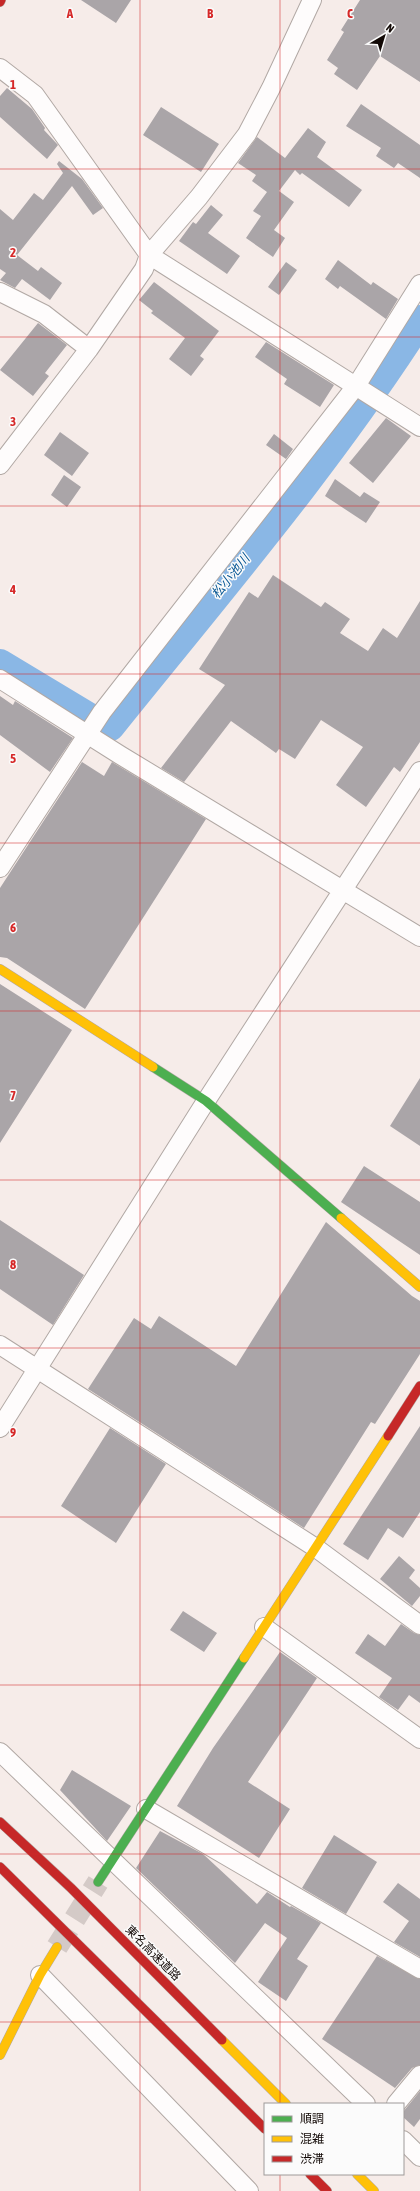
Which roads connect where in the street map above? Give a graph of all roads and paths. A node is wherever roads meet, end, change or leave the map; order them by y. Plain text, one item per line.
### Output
1 (312, 0) edge
2 (0, 68) edge
3 (149, 255) junction
4 (420, 284) edge
5 (0, 292) edge
6 (88, 350) junction
7 (356, 386) junction
8 (420, 427) edge
9 (0, 464) edge
10 (0, 678) edge
11 (89, 731) junction
12 (420, 771) edge
13 (0, 868) edge
14 (344, 891) junction
15 (420, 937) edge
16 (0, 969) edge
17 (206, 1101) junction
18 (420, 1287) edge
19 (0, 1345) edge
20 (38, 1368) junction
21 (420, 1386) edge
22 (0, 1428) edge
23 (316, 1548) junction
24 (420, 1625) edge
25 (264, 1627) junction
26 (420, 1740) edge
27 (0, 1752) edge
28 (146, 1809) junction
29 (0, 1822) edge
30 (113, 1860) junction
31 (0, 1867) edge
32 (98, 1882) tunnel mouth
33 (57, 1947) tunnel mouth
34 (420, 1969) edge
35 (40, 1975) junction
36 (0, 2056) edge
37 (420, 2074) edge
38 (285, 2103) edge
39 (365, 2103) edge
40 (397, 2103) edge
41 (264, 2129) edge
42 (404, 2141) edge
43 (420, 2157) edge
44 (311, 2175) edge
45 (358, 2175) edge
46 (249, 2191) edge
47 (326, 2191) edge
48 (374, 2191) edge

1 - 3 street
2 - 3 street
3 - 6 street
3 - 7 street
4 - 7 street
5 - 6 street
6 - 9 street
7 - 8 street
7 - 11 street
10 - 11 street
11 - 13 street
11 - 14 street
12 - 14 street
14 - 15 street
14 - 17 street
16 - 17 main road
17 - 18 main road
17 - 20 street
19 - 20 street
20 - 22 street
20 - 23 street
21 - 23 main road
23 - 24 street
23 - 25 main road
25 - 26 street
25 - 28 main road
27 - 30 street
28 - 30 main road
28 - 34 street
29 - 38 main road, 東名高速道路
30 - 32 main road
30 - 39 street
31 - 41 main road
33 - 35 main road
35 - 36 main road
35 - 46 street
37 - 40 street
42 - 43 street
44 - 47 main road
45 - 48 main road

